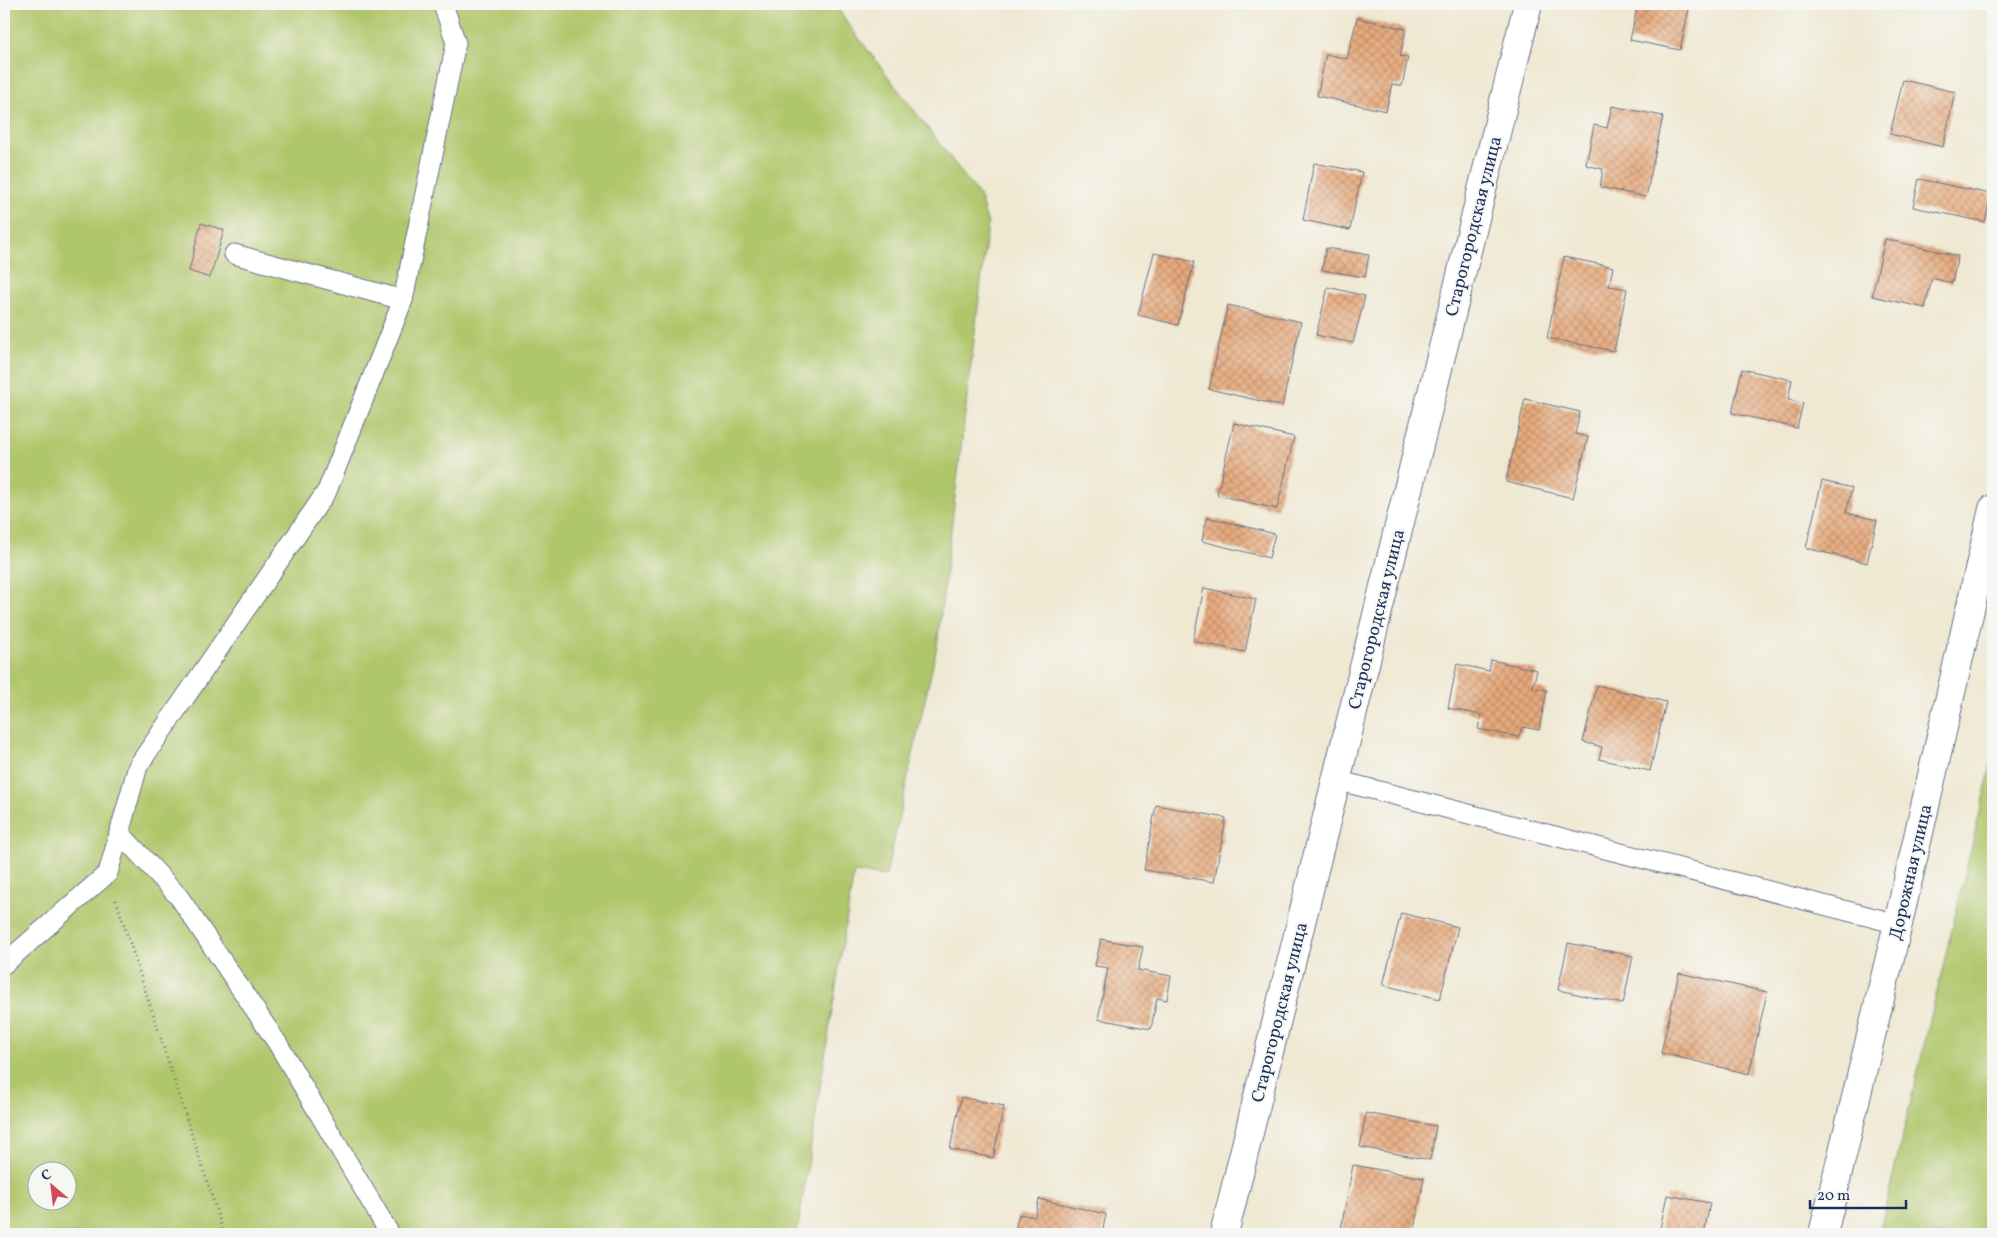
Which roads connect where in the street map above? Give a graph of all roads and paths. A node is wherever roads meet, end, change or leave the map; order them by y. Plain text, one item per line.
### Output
1 (443, 4) edge
2 (1528, 4) edge
3 (234, 254) dead end
4 (403, 300) junction
5 (1993, 509) edge
6 (1336, 780) junction
7 (119, 832) junction
8 (108, 873) junction
9 (1898, 924) junction
10 (4, 964) edge
11 (224, 1234) edge
12 (390, 1234) edge
13 (1224, 1234) edge
14 (1822, 1234) edge

1 - 4 lane
2 - 6 street, Старогородская улица
3 - 4 lane
4 - 7 lane
5 - 9 street, Дорожная улица
6 - 9 lane
6 - 13 street, Старогородская улица
7 - 8 lane
7 - 12 lane
8 - 10 lane
8 - 11 path
9 - 14 street, Дорожная улица

